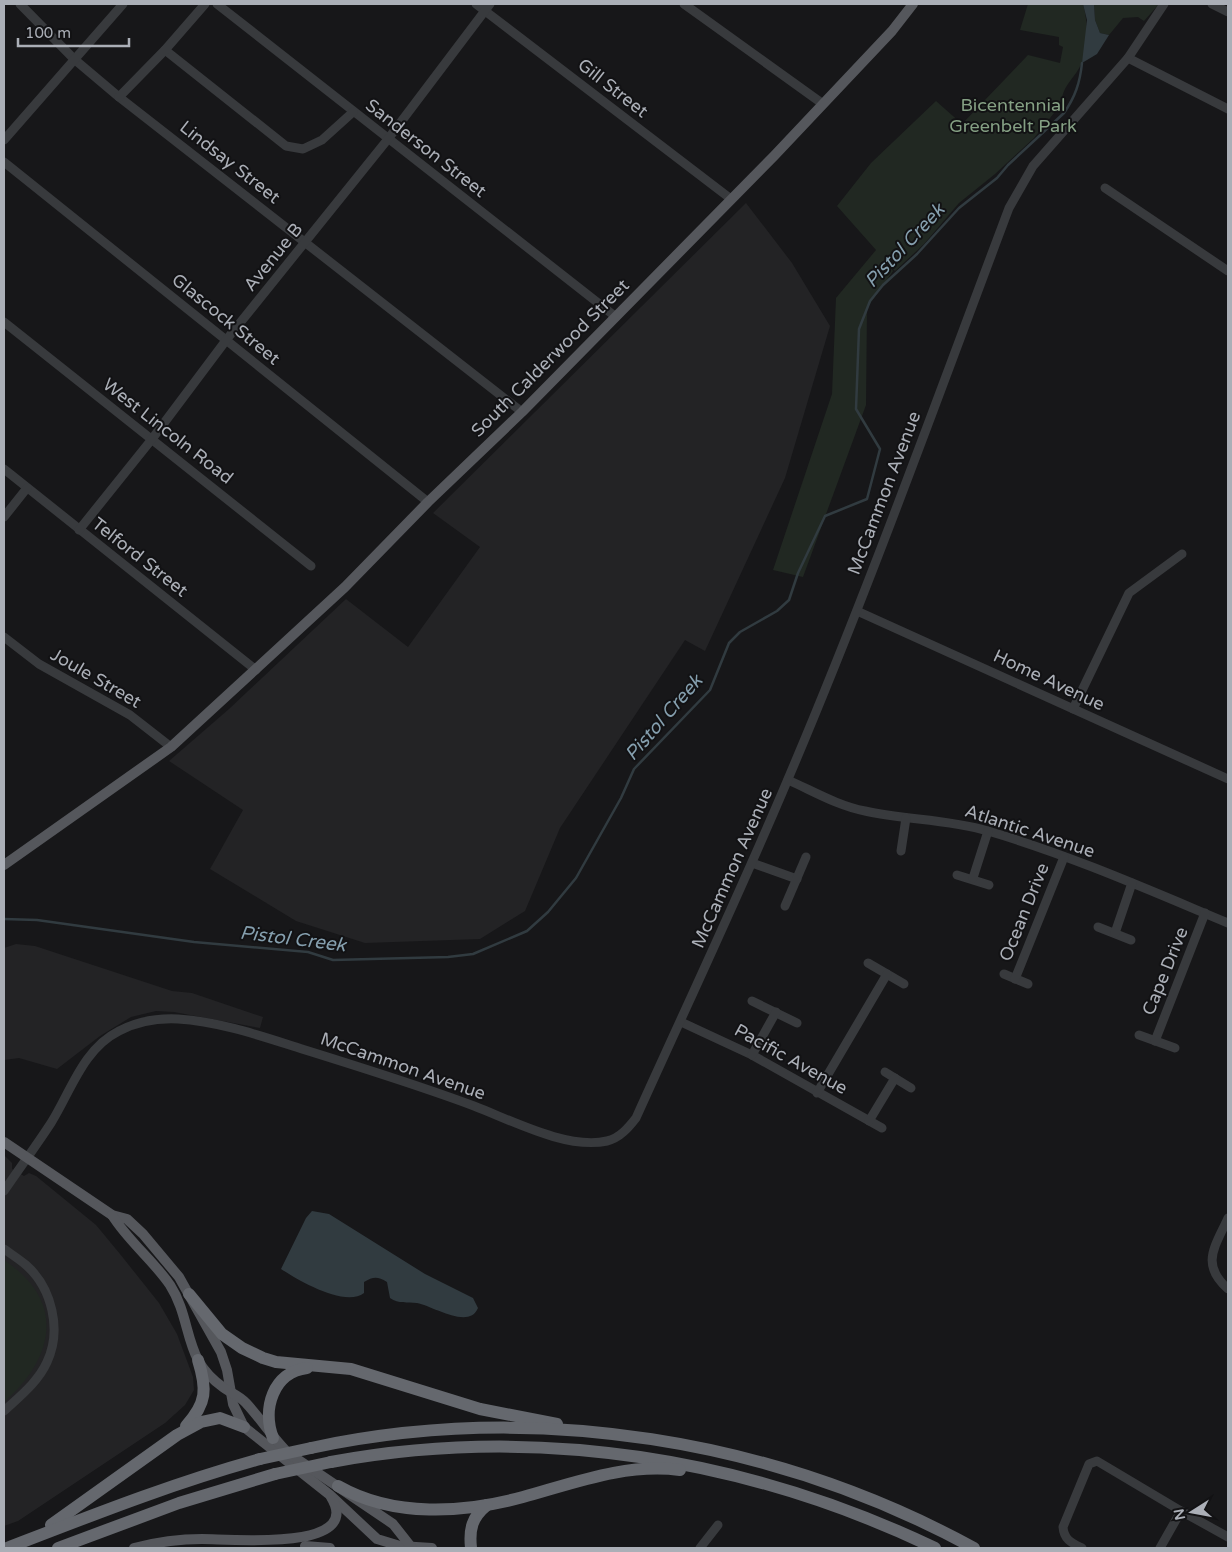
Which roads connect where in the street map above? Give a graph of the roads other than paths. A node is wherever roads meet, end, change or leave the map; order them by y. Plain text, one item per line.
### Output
1 (20, 4) edge
2 (123, 4) edge
3 (205, 4) edge
4 (217, 4) edge
5 (476, 4) edge
6 (684, 4) edge
7 (913, 4) edge
8 (1164, 4) edge
9 (1212, 4) edge
10 (488, 7) edge
11 (1228, 12) edge
12 (164, 50) junction
13 (1128, 58) junction
14 (74, 59) junction
15 (119, 97) junction
16 (823, 104) junction
17 (1228, 109) edge
18 (353, 112) junction
19 (388, 139) junction
20 (4, 140) edge
21 (4, 162) edge
22 (1105, 188) dead end
23 (731, 199) junction
24 (306, 243) junction
25 (1228, 271) edge
26 (616, 316) junction
27 (4, 322) edge
28 (227, 340) junction
29 (522, 412) junction
30 (152, 439) junction
31 (4, 469) edge
32 (27, 488) junction
33 (428, 502) junction
34 (4, 517) edge
35 (79, 530) junction
36 (1182, 554) dead end
37 (312, 566) dead end
38 (857, 611) junction
39 (4, 637) edge
40 (256, 670) junction
41 (1073, 709) junction
42 (171, 748) junction
43 (1228, 779) edge
44 (788, 780) junction
45 (906, 818) junction
46 (988, 831) junction
47 (901, 851) dead end
48 (806, 856) dead end
49 (1064, 857) junction
50 (752, 863) junction
51 (4, 865) edge
52 (957, 875) dead end
53 (973, 878) junction
54 (797, 880) junction
55 (1132, 883) junction
56 (988, 884) dead end
57 (785, 906) dead end
58 (1205, 913) junction
59 (1228, 923) edge
60 (1098, 927) dead end
61 (1115, 933) junction
62 (1131, 940) dead end
63 (868, 963) dead end
64 (887, 974) junction
65 (1004, 974) dead end
66 (1015, 979) junction
67 (904, 984) dead end
68 (1028, 984) dead end
69 (752, 1001) dead end
70 (776, 1012) junction
71 (681, 1022) junction
72 (797, 1023) dead end
73 (1139, 1035) dead end
74 (1155, 1041) junction
75 (1174, 1048) dead end
76 (752, 1055) junction
77 (884, 1072) dead end
78 (895, 1078) junction
79 (910, 1088) dead end
80 (817, 1093) junction
81 (869, 1121) junction
82 (882, 1128) dead end
83 (4, 1142) edge
84 (27, 1157) junction
85 (4, 1191) edge
86 (112, 1215) junction
87 (1228, 1218) edge
88 (4, 1249) edge
89 (1228, 1289) edge
90 (189, 1294) junction
91 (198, 1360) junction
92 (327, 1366) junction
93 (229, 1391) junction
94 (4, 1411) edge
95 (244, 1427) junction
96 (579, 1430) junction
97 (177, 1435) junction
98 (273, 1438) junction
99 (728, 1473) junction
100 (334, 1490) junction
101 (487, 1505) junction
102 (1181, 1511) junction
103 (718, 1525) dead end
104 (1228, 1537) edge
105 (21, 1543) junction
106 (292, 1544) junction
107 (6, 1548) edge
108 (58, 1548) edge
109 (134, 1548) edge
110 (330, 1548) edge
111 (412, 1548) edge
112 (432, 1548) edge
113 (471, 1548) edge
114 (700, 1548) edge
115 (935, 1548) edge
116 (974, 1548) edge
117 (1082, 1548) edge
118 (1160, 1548) edge

1 - 14 street, Lindsay Street
2 - 14 street
3 - 12 street
4 - 18 street, Sanderson Street
5 - 10 street, Gill Street
6 - 16 street
7 - 16 main road, South Calderwood Street
8 - 13 street, McCammon Avenue
9 - 11 street
10 - 19 street, Avenue B
10 - 23 street, Gill Street
12 - 15 street
12 - 18 street
13 - 17 street
13 - 38 street, McCammon Avenue
14 - 15 street, Lindsay Street
14 - 20 street
15 - 24 street, Lindsay Street
16 - 23 main road, South Calderwood Street
18 - 19 street, Sanderson Street
19 - 24 street, Avenue B
19 - 26 street, Sanderson Street
21 - 28 street, Glascock Street
22 - 25 street
23 - 26 main road, South Calderwood Street
24 - 28 street, Avenue B
24 - 29 street, Lindsay Street
26 - 29 main road, South Calderwood Street
27 - 30 street, West Lincoln Road
28 - 30 street, Avenue B
28 - 33 street, Glascock Street
29 - 33 main road, South Calderwood Street
30 - 35 street, Avenue B
30 - 37 street, West Lincoln Road
31 - 32 street, Telford Street
32 - 34 street
32 - 35 street, Telford Street
33 - 40 main road, South Calderwood Street
35 - 40 street, Telford Street
36 - 41 street
38 - 41 street, Home Avenue
38 - 44 street, McCammon Avenue
39 - 42 street, Joule Street
40 - 42 main road, South Calderwood Street
41 - 43 street, Home Avenue
42 - 51 main road, South Calderwood Street
44 - 45 street, Atlantic Avenue
44 - 50 street, McCammon Avenue
45 - 46 street, Atlantic Avenue
45 - 47 street
46 - 49 street, Atlantic Avenue
46 - 53 street
48 - 54 street
49 - 55 street, Atlantic Avenue
49 - 66 street, Ocean Drive
50 - 54 street
50 - 71 street, McCammon Avenue
52 - 53 street
53 - 56 street
54 - 57 street
55 - 58 street, Atlantic Avenue
55 - 61 street
58 - 59 street, Atlantic Avenue
58 - 74 street, Cape Drive
60 - 61 street
61 - 62 street
63 - 64 street
64 - 67 street
64 - 80 street
65 - 66 street
66 - 68 street
69 - 70 street
70 - 72 street
70 - 76 street
71 - 76 street, Pacific Avenue
71 - 84 street, McCammon Avenue
73 - 74 street
74 - 75 street
76 - 80 street, Pacific Avenue
77 - 78 street
78 - 79 street
78 - 81 street
80 - 81 street, Pacific Avenue
81 - 82 street, Pacific Avenue
83 - 84 main road
84 - 85 street, McCammon Avenue
84 - 86 main road
86 - 90 main road
86 - 91 main road
87 - 89 street
88 - 94 street
90 - 92 highway
90 - 93 main road
91 - 93 main road
91 - 97 highway
92 - 96 highway
92 - 98 highway
93 - 95 main road
93 - 98 main road
95 - 97 highway
95 - 100 main road
96 - 105 highway, bridge
96 - 116 highway
97 - 105 highway
98 - 100 main road
99 - 101 highway
99 - 108 highway, bridge
99 - 115 highway
100 - 101 highway
100 - 106 main road
100 - 111 main road
100 - 111 main road
101 - 113 highway
102 - 104 street
102 - 117 street
102 - 118 street
103 - 114 street
105 - 107 highway
106 - 109 main road
106 - 110 main road
111 - 112 main road

